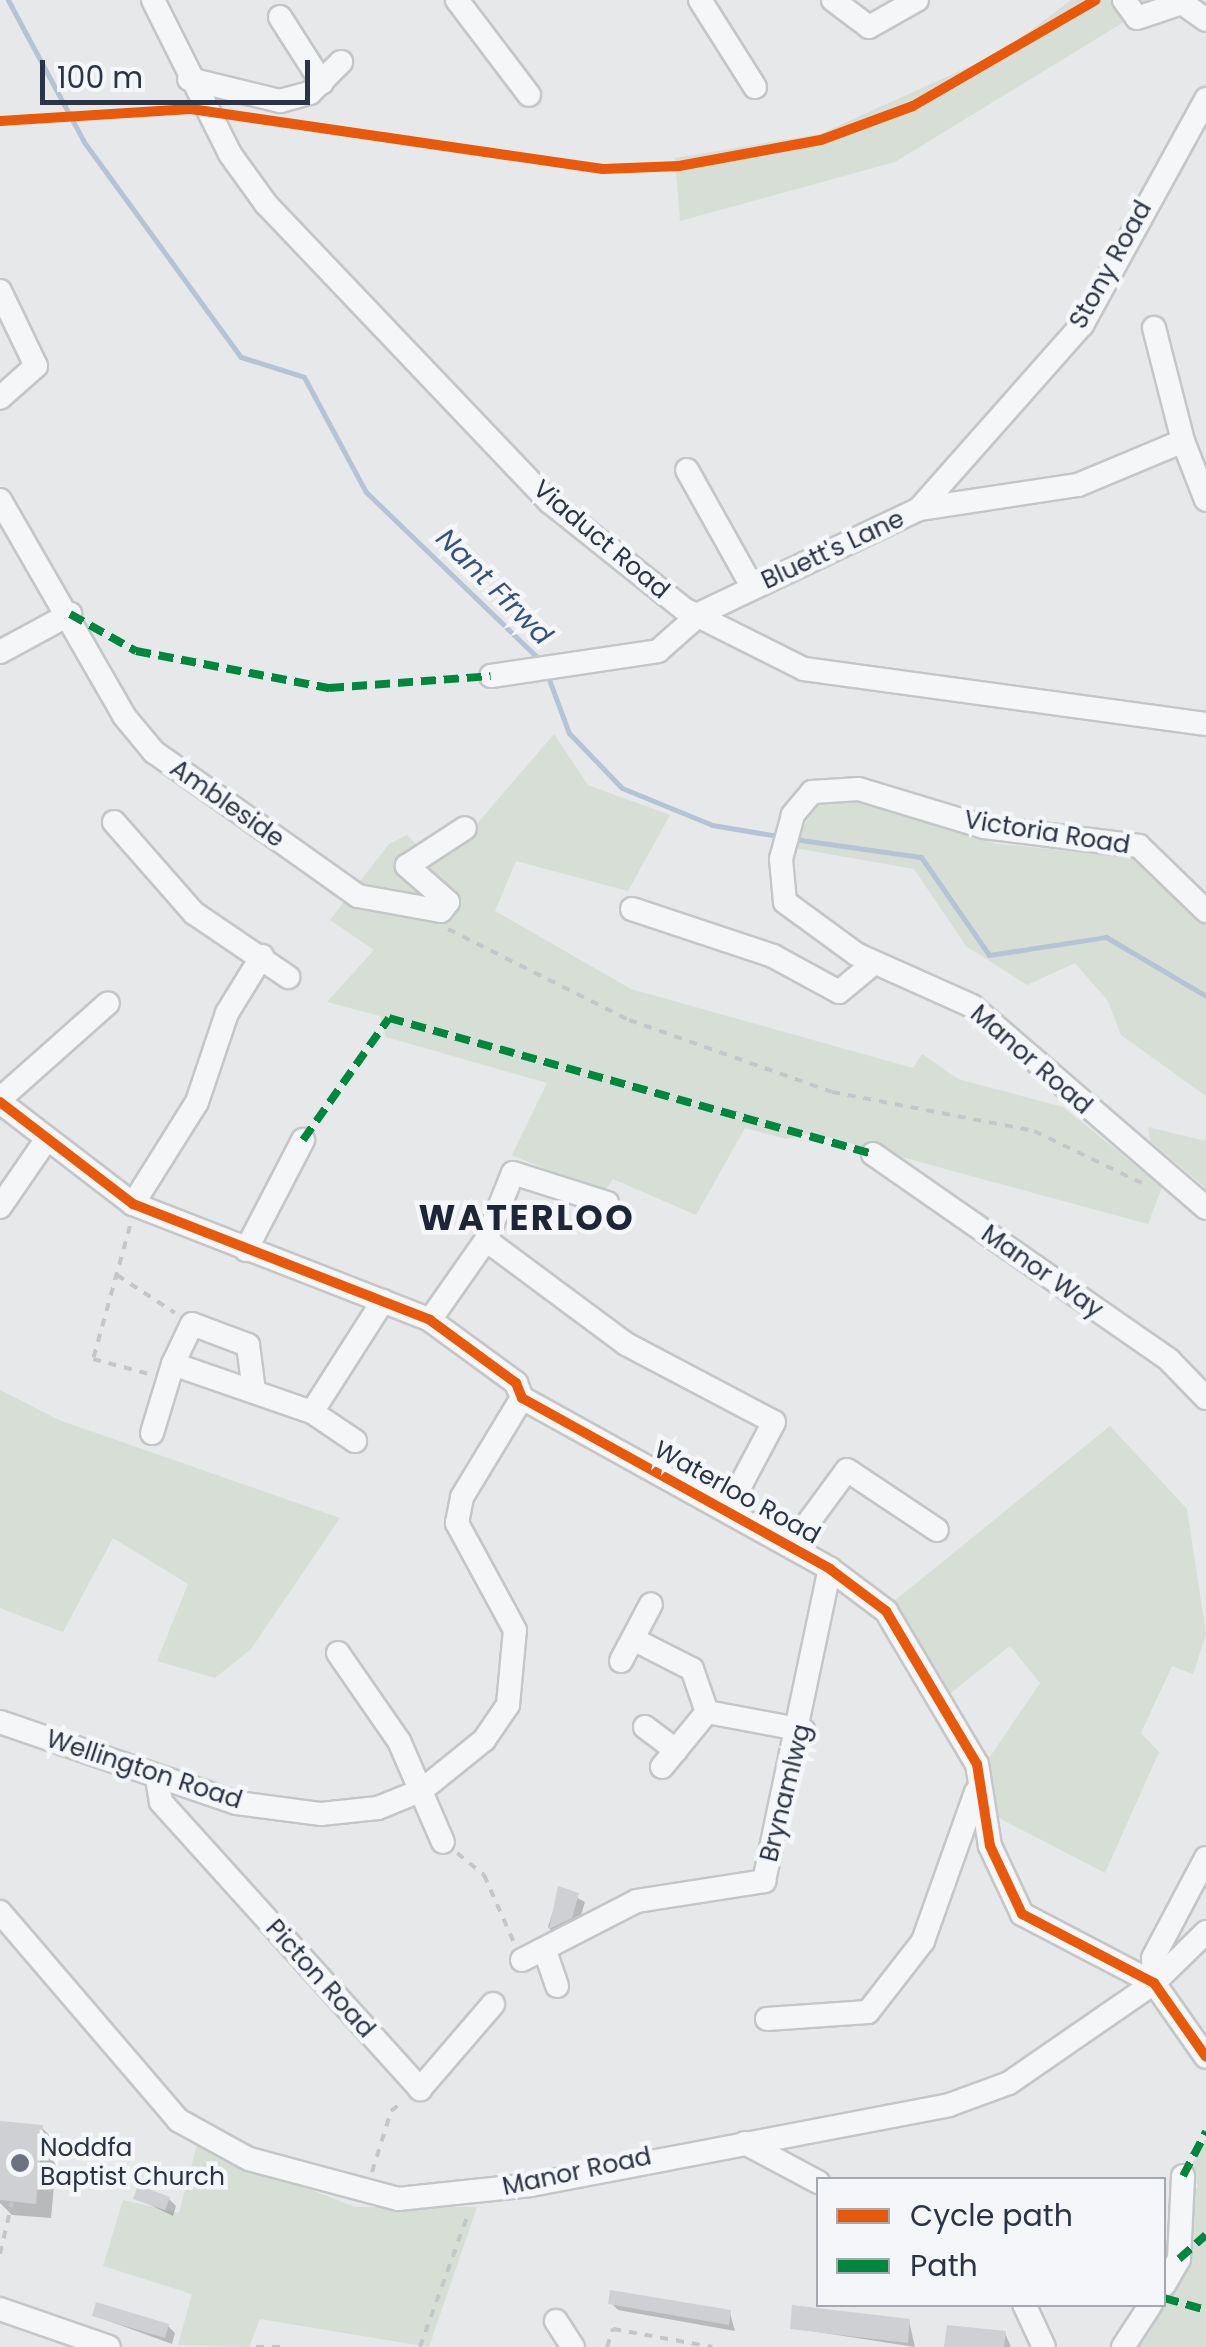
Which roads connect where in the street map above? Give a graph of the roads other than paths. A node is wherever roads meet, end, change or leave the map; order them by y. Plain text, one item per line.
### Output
1 (153, 0) edge
2 (457, 0) edge
3 (700, 0) edge
4 (833, 0) edge
5 (918, 0) edge
6 (1124, 0) edge
7 (280, 16) dead end
8 (1206, 20) edge
9 (341, 62) dead end
10 (189, 79) junction
11 (322, 83) junction
12 (755, 86) dead end
13 (529, 95) dead end
14 (1206, 99) edge
15 (0, 292) edge
16 (1154, 328) dead end
17 (0, 398) edge
18 (1183, 441) junction
19 (687, 470) dead end
20 (0, 500) edge
21 (1206, 500) edge
22 (919, 510) junction
23 (753, 588) junction
24 (702, 613) junction
25 (70, 614) junction
26 (0, 652) edge
27 (491, 676) dead end
28 (1206, 724) edge
29 (114, 822) dead end
30 (465, 828) dead end
31 (784, 849) joint
32 (632, 909) dead end
33 (1206, 911) edge
34 (262, 956) junction
35 (874, 963) junction
36 (288, 977) dead end
37 (108, 1003) dead end
38 (0, 1100) edge
39 (303, 1140) dead end
40 (44, 1143) junction
41 (872, 1154) dead end
42 (133, 1204) junction
43 (607, 1204) dead end
44 (0, 1207) edge
45 (1206, 1208) edge
46 (486, 1240) junction
47 (246, 1250) junction
48 (384, 1301) junction
49 (430, 1320) junction
50 (170, 1372) junction
51 (254, 1391) junction
52 (522, 1398) junction
53 (1206, 1398) edge
54 (312, 1412) junction
55 (152, 1433) dead end
56 (355, 1441) dead end
57 (728, 1510) junction
58 (937, 1530) dead end
59 (791, 1546) junction
60 (830, 1570) junction
61 (652, 1604) dead end
62 (633, 1639) junction
63 (338, 1653) dead end
64 (622, 1661) dead end
65 (707, 1712) junction
66 (0, 1722) edge
67 (645, 1727) dead end
68 (803, 1730) junction
69 (157, 1779) junction
70 (422, 1790) junction
71 (976, 1792) junction
72 (443, 1842) road end
73 (1206, 1858) edge
74 (0, 1912) edge
75 (1206, 1932) edge
76 (544, 1951) junction
77 (522, 1960) road end
78 (1154, 1983) junction
79 (558, 1986) dead end
80 (493, 2004) dead end
81 (767, 2019) dead end
82 (1206, 2058) edge
83 (745, 2143) junction
84 (1182, 2176) dead end
85 (816, 2181) edge
86 (1166, 2282) edge
87 (1025, 2307) edge
88 (1149, 2307) edge
89 (0, 2308) edge
90 (556, 2321) dead end
91 (110, 2347) edge
92 (573, 2347) edge
93 (1044, 2347) edge
94 (1123, 2347) edge

1 - 10 street, Viaduct Road
2 - 13 street
3 - 12 street
4 - 5 street
6 - 8 street
7 - 11 street
9 - 11 street
10 - 11 street
10 - 24 street, Viaduct Road
14 - 22 street, Stony Road
15 - 17 street
16 - 18 street
18 - 21 street
18 - 22 street, Bluett's Lane
19 - 23 street
20 - 25 street, Ambleside
22 - 23 street, Bluett's Lane
23 - 24 street, Bluett's Lane
24 - 27 street, Bluett's Lane
24 - 28 street, Viaduct Road
25 - 26 street
25 - 30 street, Ambleside
29 - 34 street
31 - 33 street, Victoria Road
31 - 35 street, Manor Road
32 - 35 street
34 - 36 street
34 - 42 street
35 - 45 street, Manor Road
37 - 38 street
38 - 40 street, Waterloo Road
39 - 47 street
40 - 42 street, Waterloo Road
40 - 44 street
41 - 53 street, Manor Way
42 - 47 street, Waterloo Road
43 - 46 street
46 - 49 street
46 - 57 street
47 - 48 street, Waterloo Road
48 - 49 street, Waterloo Road
48 - 54 street
49 - 52 street, Waterloo Road
50 - 51 street
50 - 51 street
50 - 55 street
51 - 54 street
52 - 57 street, Waterloo Road
52 - 70 street, Wellington Road
54 - 56 street
57 - 59 street, Waterloo Road
58 - 59 street
59 - 60 street, Waterloo Road
60 - 68 street, Brynamlwg
60 - 71 street, Waterloo Road
61 - 62 street
62 - 64 street
62 - 65 street
63 - 70 street
65 - 67 street
65 - 68 street
66 - 69 street, Wellington Road
68 - 76 street, Brynamlwg
69 - 70 street, Wellington Road
69 - 80 street, Picton Road
70 - 72 street
71 - 78 street, Waterloo Road
71 - 81 street
73 - 78 street
74 - 83 street, Manor Road
75 - 78 street, Manor Road
76 - 77 street, Brynamlwg
76 - 79 street
78 - 82 street
78 - 83 street, Manor Road
83 - 85 street
84 - 86 street
87 - 93 street
88 - 94 street
89 - 91 street
90 - 92 street

